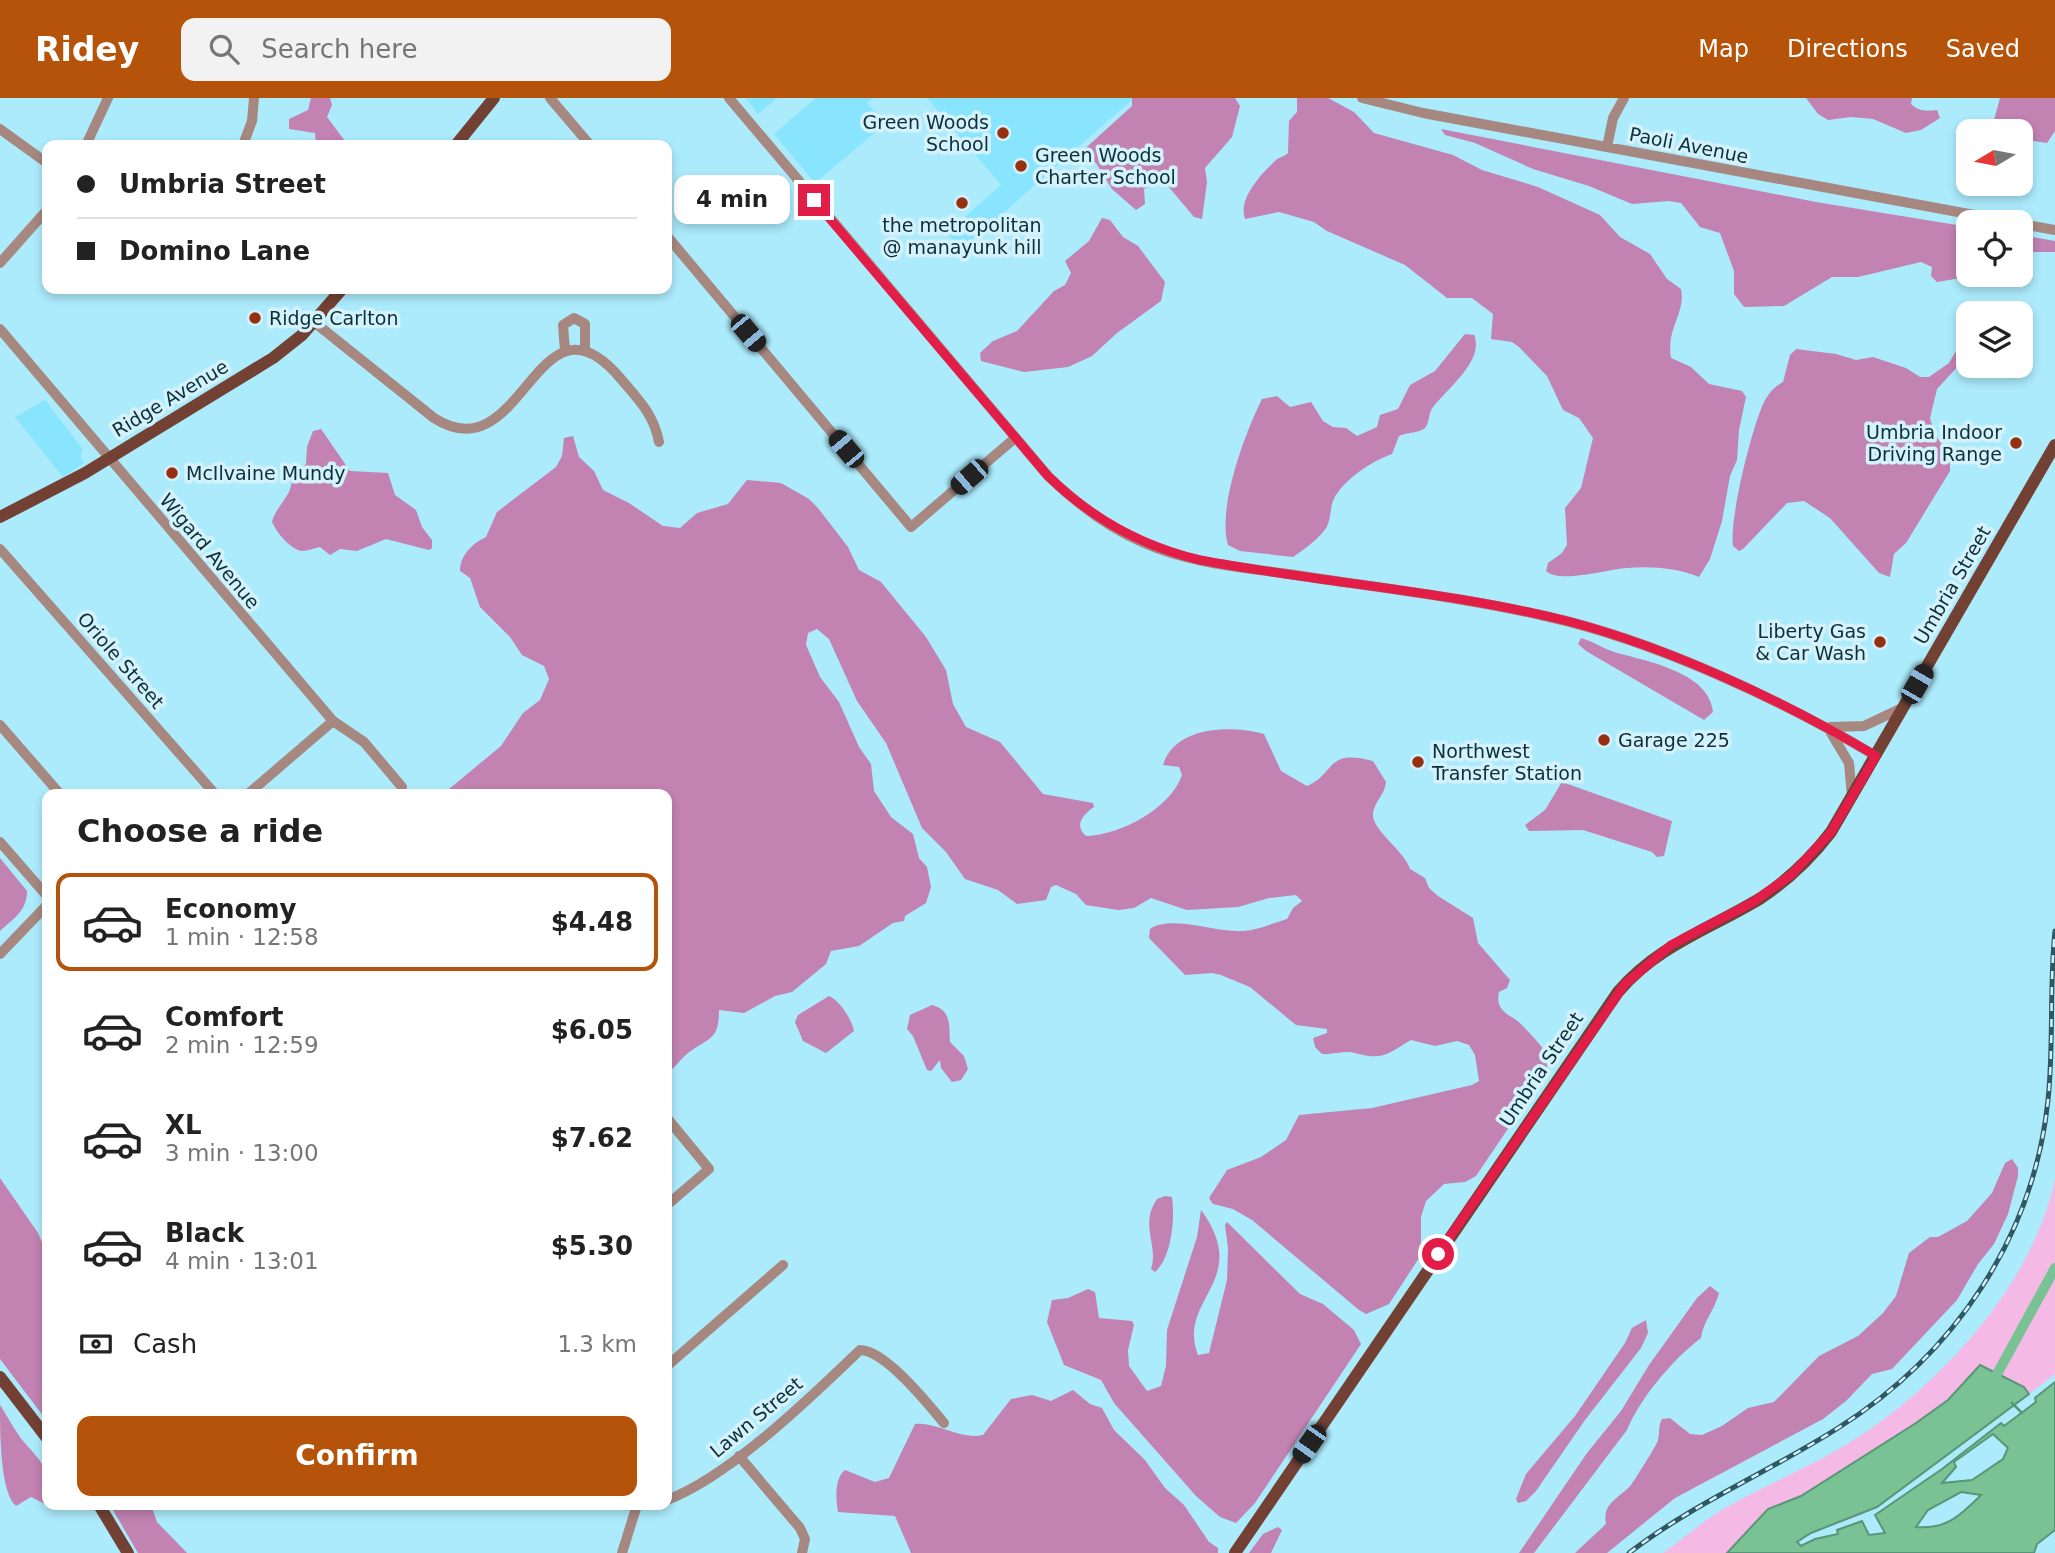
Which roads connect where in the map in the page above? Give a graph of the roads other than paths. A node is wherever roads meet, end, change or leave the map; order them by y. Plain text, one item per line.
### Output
1 (108, 98) edge
2 (254, 98) edge
3 (494, 98) edge
4 (550, 98) edge
5 (729, 98) edge
6 (1362, 98) edge
7 (1624, 98) edge
8 (0, 129) edge
9 (88, 140) edge
10 (245, 140) edge
11 (460, 140) edge
12 (586, 140) edge
13 (1607, 147) junction
14 (42, 159) edge
15 (1956, 212) edge
16 (42, 216) edge
17 (2033, 226) edge
18 (2055, 230) edge
19 (672, 242) edge
20 (0, 262) edge
21 (338, 294) edge
22 (314, 322) junction
23 (0, 329) edge
24 (585, 350) junction
25 (565, 351) junction
26 (1015, 438) junction
27 (659, 442) dead end
28 (2055, 444) edge
29 (109, 457) junction
30 (0, 517) edge
31 (0, 549) edge
32 (1904, 707) junction
33 (333, 722) junction
34 (0, 725) edge
35 (1826, 727) junction
36 (1876, 756) junction
37 (402, 787) dead end
38 (56, 789) edge
39 (211, 789) edge
40 (254, 789) edge
41 (1852, 797) junction
42 (0, 842) edge
43 (42, 890) edge
44 (42, 910) edge
45 (0, 954) edge
46 (672, 1124) edge
47 (672, 1201) edge
48 (783, 1265) dead end
49 (672, 1362) edge
50 (0, 1377) edge
51 (944, 1423) dead end
52 (42, 1432) edge
53 (739, 1456) junction
54 (672, 1498) edge
55 (102, 1510) edge
56 (635, 1510) edge
57 (128, 1553) edge
58 (622, 1553) edge
59 (802, 1553) edge
60 (1235, 1553) edge

1 - 9 street
2 - 10 street
3 - 11 main road
4 - 12 street
5 - 26 street
6 - 13 street, Paoli Avenue
7 - 13 street
8 - 14 street
13 - 15 street, Paoli Avenue
16 - 20 street
17 - 18 street
19 - 26 street
21 - 22 main road, Ridge Avenue
22 - 25 street
22 - 29 main road, Ridge Avenue
23 - 29 street, Wigard Avenue
24 - 25 street
24 - 25 street
24 - 27 street
26 - 35 street
28 - 32 main road, Umbria Street
29 - 30 main road, Ridge Avenue
29 - 33 street, Wigard Avenue
31 - 39 street, Oriole Street
32 - 35 street
32 - 36 main road, Umbria Street
33 - 37 street, Wigard Avenue
33 - 40 street
34 - 38 street
35 - 36 street
35 - 41 street
36 - 41 main road, Umbria Street
41 - 60 main road, Umbria Street
42 - 43 street
44 - 45 street
46 - 47 street
48 - 49 street
50 - 52 main road
51 - 53 street, Lawn Street
53 - 54 street, Lawn Street
53 - 59 street
55 - 57 main road
56 - 58 street

